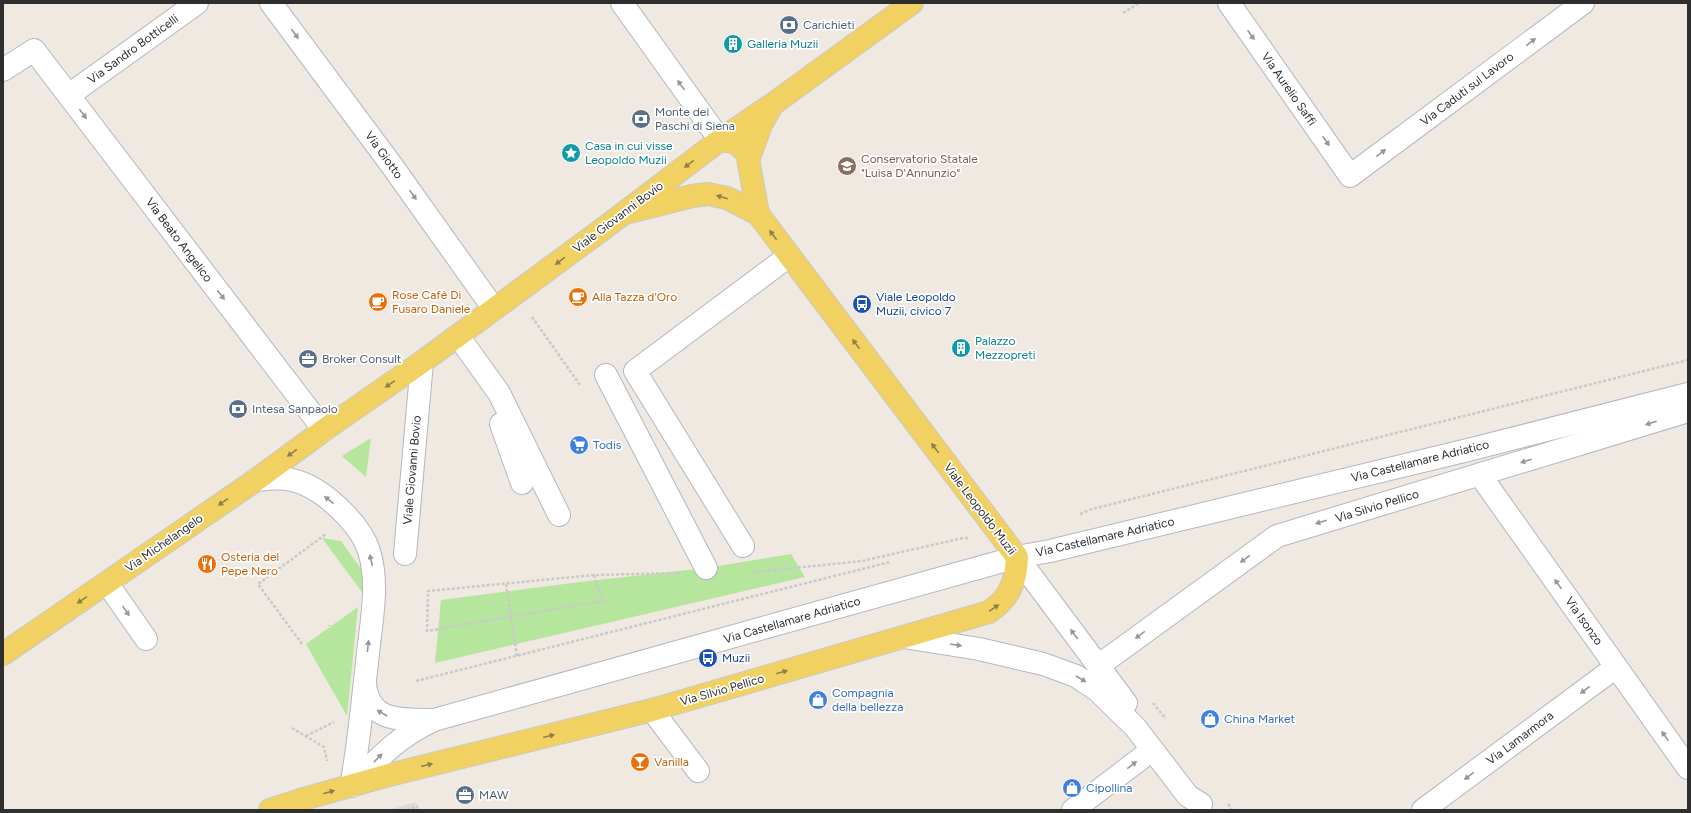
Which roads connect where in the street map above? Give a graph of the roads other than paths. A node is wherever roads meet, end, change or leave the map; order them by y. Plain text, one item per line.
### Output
1 (197, 3) edge
2 (271, 3) edge
3 (622, 3) edge
4 (912, 3) edge
5 (1228, 3) edge
6 (1583, 3) edge
7 (3, 70) edge
8 (69, 95) junction
9 (773, 104) junction
10 (720, 140) junction
11 (749, 158) junction
12 (1350, 176) joint
13 (625, 212) junction
14 (758, 214) junction
15 (789, 256) junction
16 (494, 309) junction
17 (452, 340) junction
18 (422, 362) junction
19 (606, 375) dead end
20 (1688, 394) edge
21 (1688, 411) edge
22 (324, 430) junction
23 (1480, 475) junction
24 (256, 480) junction
25 (522, 483) dead end
26 (559, 515) dead end
27 (743, 546) dead end
28 (405, 554) dead end
29 (1017, 557) junction
30 (706, 568) dead end
31 (106, 583) junction
32 (904, 637) junction
33 (146, 639) dead end
34 (3, 654) edge
35 (1098, 666) junction
36 (1616, 667) junction
37 (365, 685) junction
38 (652, 710) junction
39 (434, 720) junction
40 (1152, 750) junction
41 (1688, 768) edge
42 (698, 771) dead end
43 (351, 786) junction
44 (1203, 807) edge
45 (270, 810) edge
46 (1073, 810) edge
47 (1423, 810) edge

1 - 8 street, Via Sandro Botticelli
2 -> 16 street, Via Giotto
10 -> 3 street
4 - 9 main road, Viale Giovanni Bovio
5 -> 12 street, Via Aurelio Saffi
12 -> 6 street, Via Caduti sul Lavoro
7 - 8 street, Via Beato Angelico
8 -> 22 street, Via Beato Angelico
9 - 10 main road, Viale Giovanni Bovio
9 - 11 main road, Viale Leopoldo Muzii
10 - 11 main road
10 -> 13 main road, Viale Giovanni Bovio
11 - 14 main road, Viale Leopoldo Muzii
14 -> 13 main road, Viale Leopoldo Muzii
13 -> 16 main road, Viale Giovanni Bovio
15 -> 14 main road, Viale Leopoldo Muzii
15 - 27 street
29 -> 15 main road, Viale Leopoldo Muzii
16 - 17 main road, Viale Giovanni Bovio
17 - 18 main road, Viale Giovanni Bovio
17 - 25 street
17 - 26 street
18 -> 22 main road, Viale Giovanni Bovio
18 - 28 street, Viale Giovanni Bovio
19 - 30 street
20 - 29 street, Via Castellamare Adriatico
21 -> 23 street, Via Silvio Pellico
22 -> 24 main road, Via Michelangelo
23 -> 35 street, Via Silvio Pellico
36 -> 23 street, Via Isonzo
24 -> 31 main road, Via Michelangelo
37 -> 24 street
32 -> 29 main road, Via Silvio Pellico
35 -> 29 street, Viale Leopoldo Muzii
29 - 39 street, Via Castellamare Adriatico
31 -> 33 street
31 -> 34 main road, Via Michelangelo
38 -> 32 main road, Via Silvio Pellico
32 -> 40 street, Viale Leopoldo Muzii
35 - 44 street, Viale Leopoldo Muzii
41 -> 36 street, Via Isonzo
36 -> 47 street, Via Lamarmora
39 -> 37 street
37 - 43 street
38 - 42 street
43 -> 38 main road, Via Silvio Pellico
43 -> 39 street
40 - 44 street, Viale Leopoldo Muzii
46 -> 40 street
45 -> 43 main road, Via Silvio Pellico

